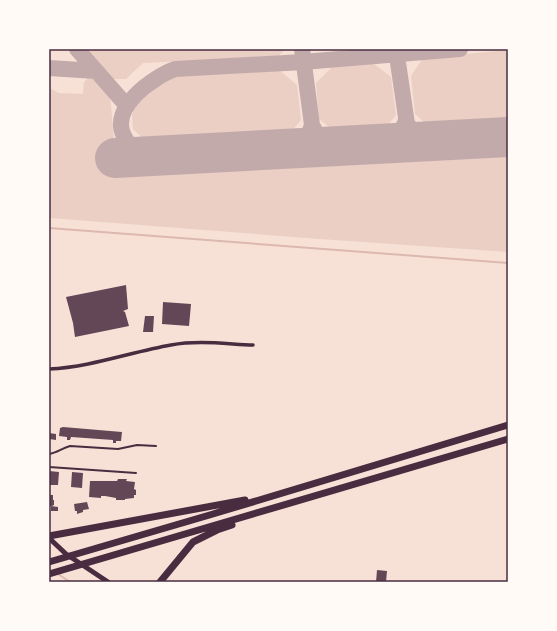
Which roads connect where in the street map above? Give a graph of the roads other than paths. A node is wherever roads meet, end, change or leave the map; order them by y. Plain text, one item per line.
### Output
1 (253, 345) dead end
2 (49, 369) edge
3 (508, 425) edge
4 (508, 439) edge
5 (156, 446) dead end
6 (49, 454) edge
7 (49, 467) edge
8 (136, 473) dead end
9 (323, 480) junction
10 (326, 493) junction
11 (49, 537) edge
12 (49, 562) edge
13 (168, 573) junction
14 (49, 574) edge
15 (108, 582) edge
16 (160, 582) edge
17 (168, 582) edge

1 - 2 street
3 - 9 highway
4 - 10 highway
5 - 6 lane
7 - 8 lane
9 - 11 highway
9 - 12 highway
10 - 13 highway
10 - 14 highway
11 - 15 main road
13 - 16 highway
13 - 17 highway

